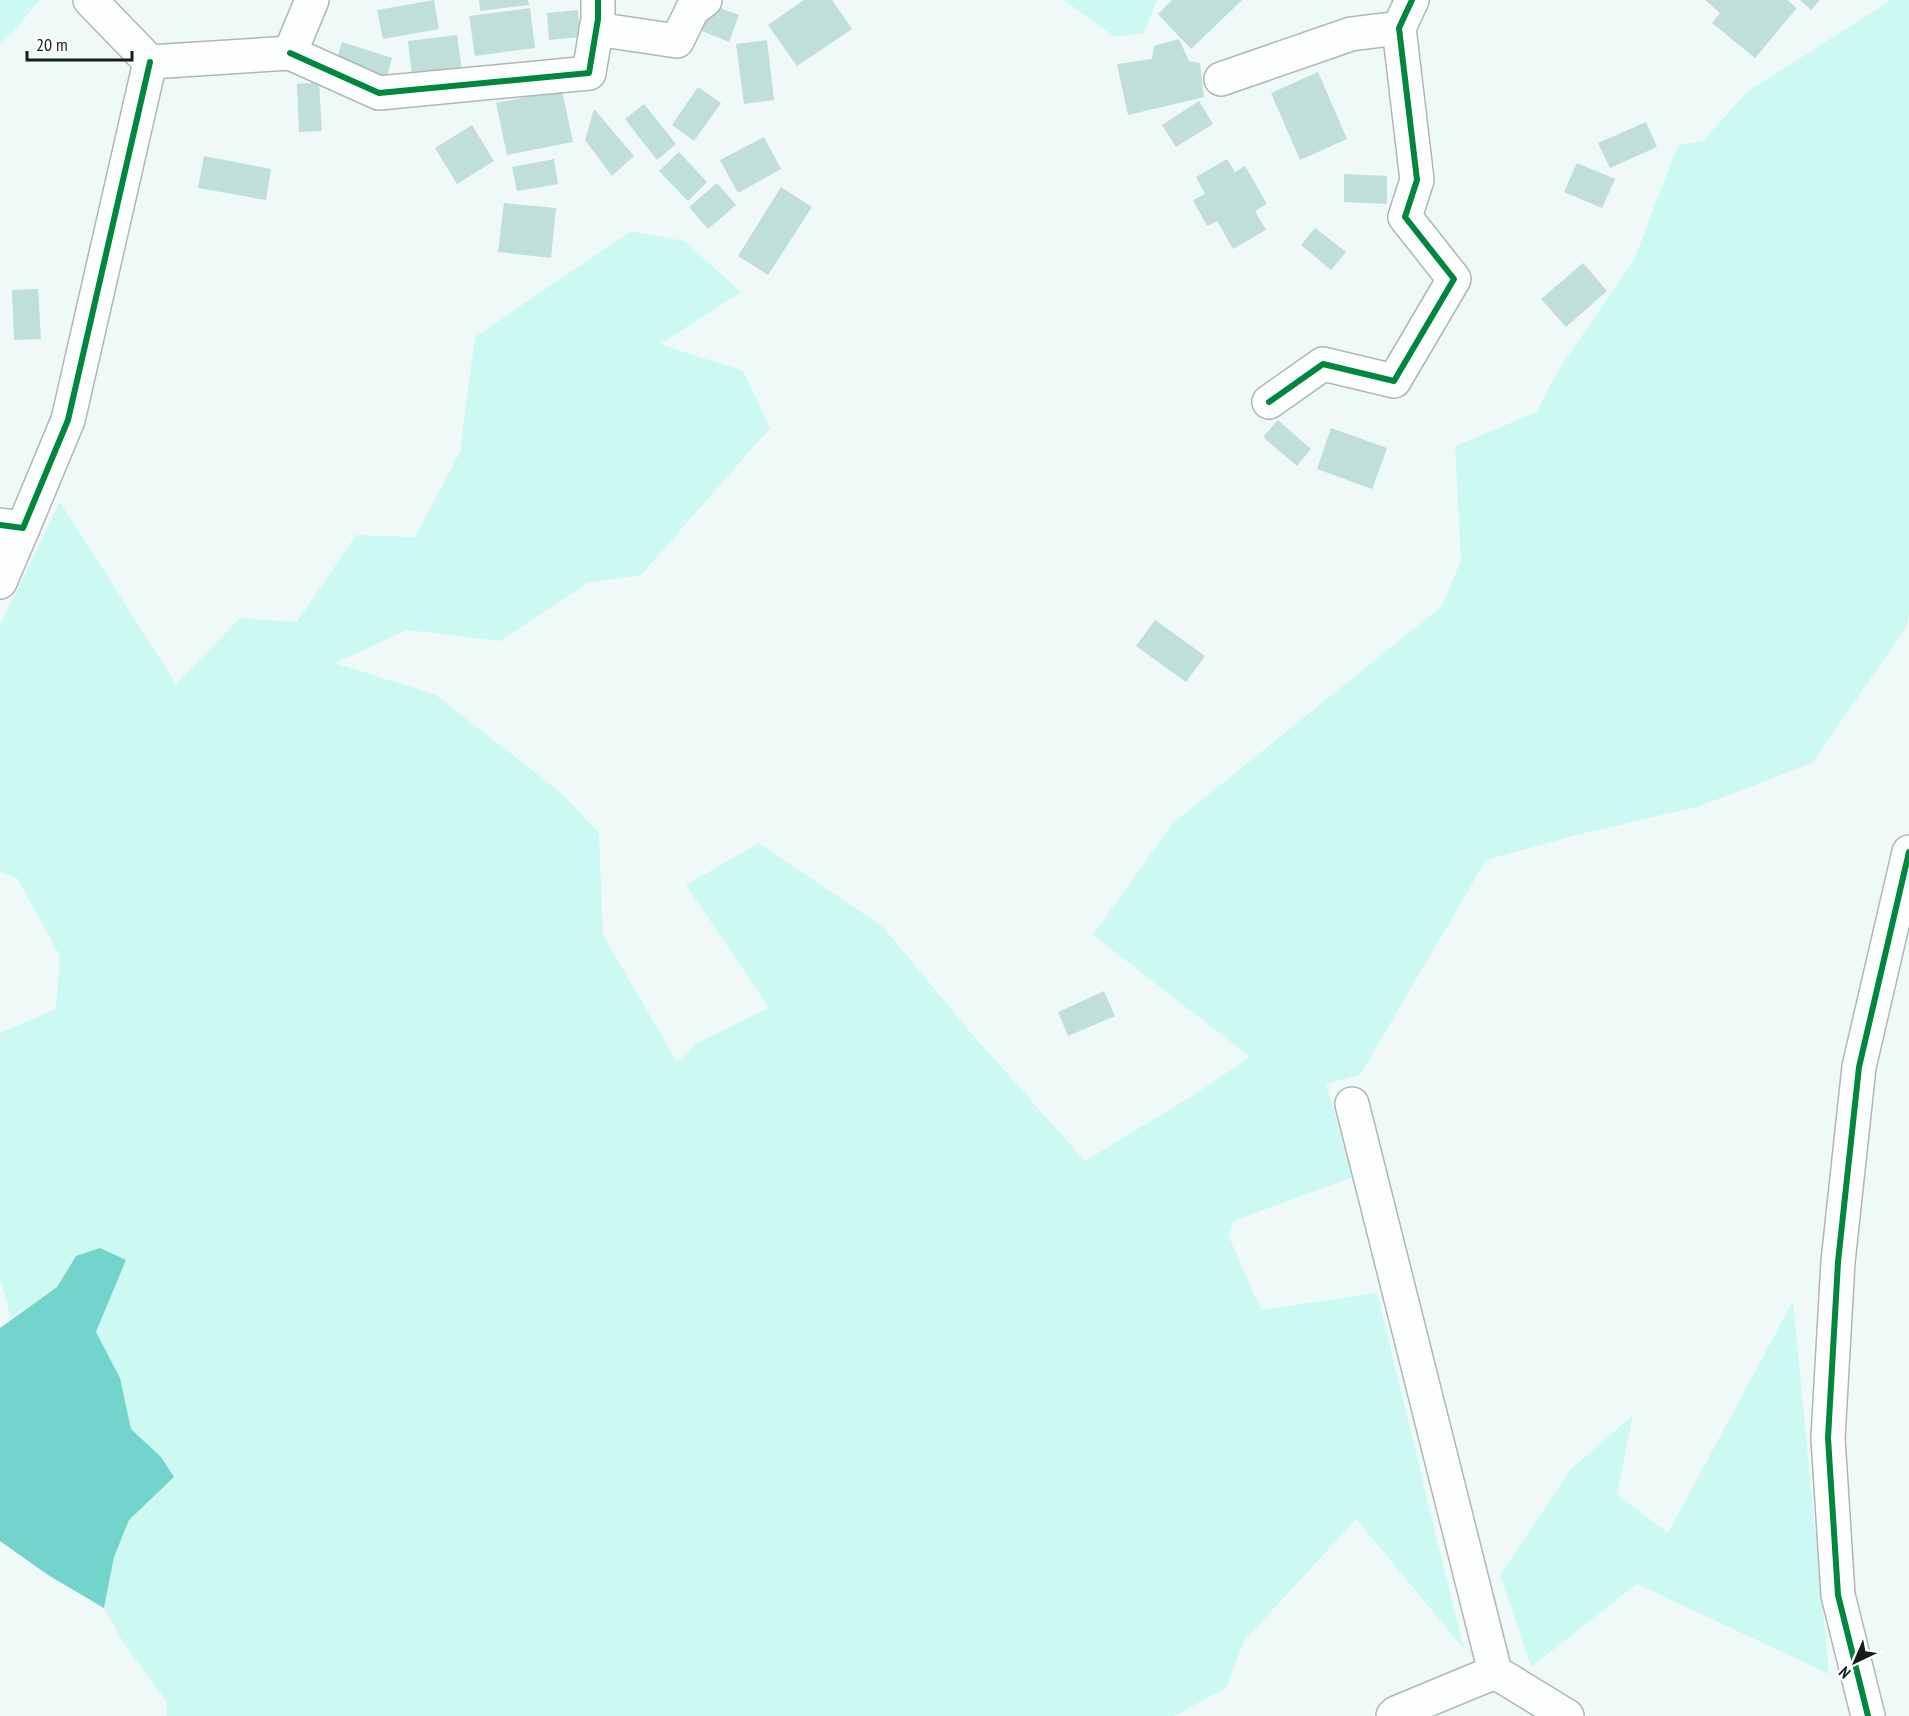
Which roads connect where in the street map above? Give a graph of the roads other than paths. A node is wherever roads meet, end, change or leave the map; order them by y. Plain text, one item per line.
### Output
1 (90, 0) edge
2 (312, 0) edge
3 (705, 0) edge
4 (1406, 14) edge
5 (597, 15) edge
6 (290, 53) junction
7 (150, 62) junction
8 (1221, 79) dead end
9 (1269, 402) dead end
10 (12, 527) edge
11 (0, 582) edge
12 (1909, 852) edge
13 (1352, 1104) dead end
14 (1495, 1672) junction
15 (1393, 1716) edge
16 (1567, 1716) edge
17 (1868, 1716) edge

1 - 7 street
2 - 6 street
3 - 5 street
4 - 8 street
4 - 9 street
5 - 6 street
6 - 7 street
7 - 10 street
10 - 11 street
12 - 17 street
13 - 14 street
14 - 15 street
14 - 16 street

